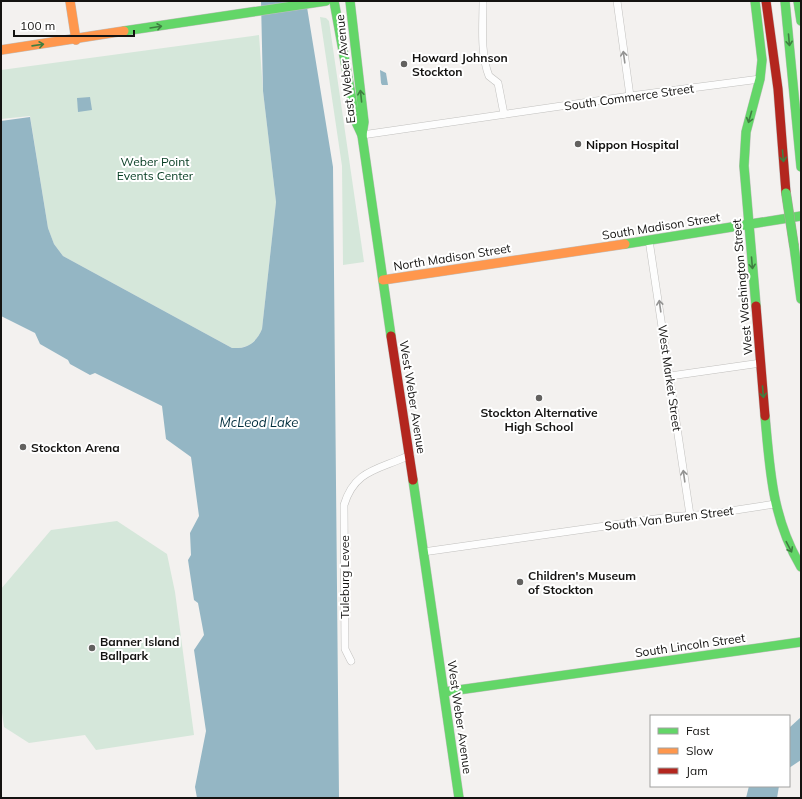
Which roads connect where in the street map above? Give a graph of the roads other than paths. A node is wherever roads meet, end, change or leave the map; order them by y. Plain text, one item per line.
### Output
1 (70, 1) edge
2 (326, 1) edge
3 (334, 1) edge
4 (350, 1) edge
5 (484, 1) edge
6 (617, 1) edge
7 (755, 1) edge
8 (766, 1) edge
9 (785, 1) edge
10 (798, 1) edge
11 (801, 21) edge
12 (76, 40) junction
13 (1, 50) edge
14 (760, 79) junction
15 (630, 96) junction
16 (500, 115) junction
17 (362, 135) junction
18 (801, 167) edge
19 (801, 216) edge
20 (749, 224) junction
21 (649, 240) junction
22 (524, 259) joint
23 (383, 280) junction
24 (801, 299) edge
25 (761, 363) junction
26 (670, 376) junction
27 (410, 455) junction
28 (775, 504) junction
29 (690, 515) junction
30 (423, 552) junction
31 (801, 568) edge
32 (801, 642) edge
33 (351, 661) dead end
34 (444, 692) junction
35 (459, 798) edge

1 - 12 main road
12 -> 2 main road
3 - 17 main road, West Weber Avenue
17 -> 4 main road, East Weber Avenue
5 - 16 street
15 -> 6 street
7 - 14 main road, West Washington Street
8 -> 24 main road, bridge
9 -> 18 main road
10 - 11 main road
13 -> 12 main road
14 - 15 street, South Commerce Street
14 -> 20 main road, West Washington Street
15 - 16 street, South Commerce Street
16 - 17 street, South Commerce Street
17 - 23 main road, West Weber Avenue
19 - 20 main road, South Madison Street
20 - 21 main road, South Madison Street
20 -> 25 main road, West Washington Street
21 - 22 main road, South Madison Street
26 -> 21 street, West Market Street
22 - 23 main road, North Madison Street
23 - 27 main road, West Weber Avenue
25 - 26 street
25 -> 28 main road, West Washington Street
29 -> 26 street, West Market Street
27 - 30 main road, West Weber Avenue
27 - 33 street, Tuleburg Levee
28 - 29 street, South Van Buren Street
28 -> 31 main road, West Washington Street
29 - 30 street, South Van Buren Street
30 - 34 main road, West Weber Avenue
32 - 34 main road, South Lincoln Street
34 - 35 main road, West Weber Avenue

